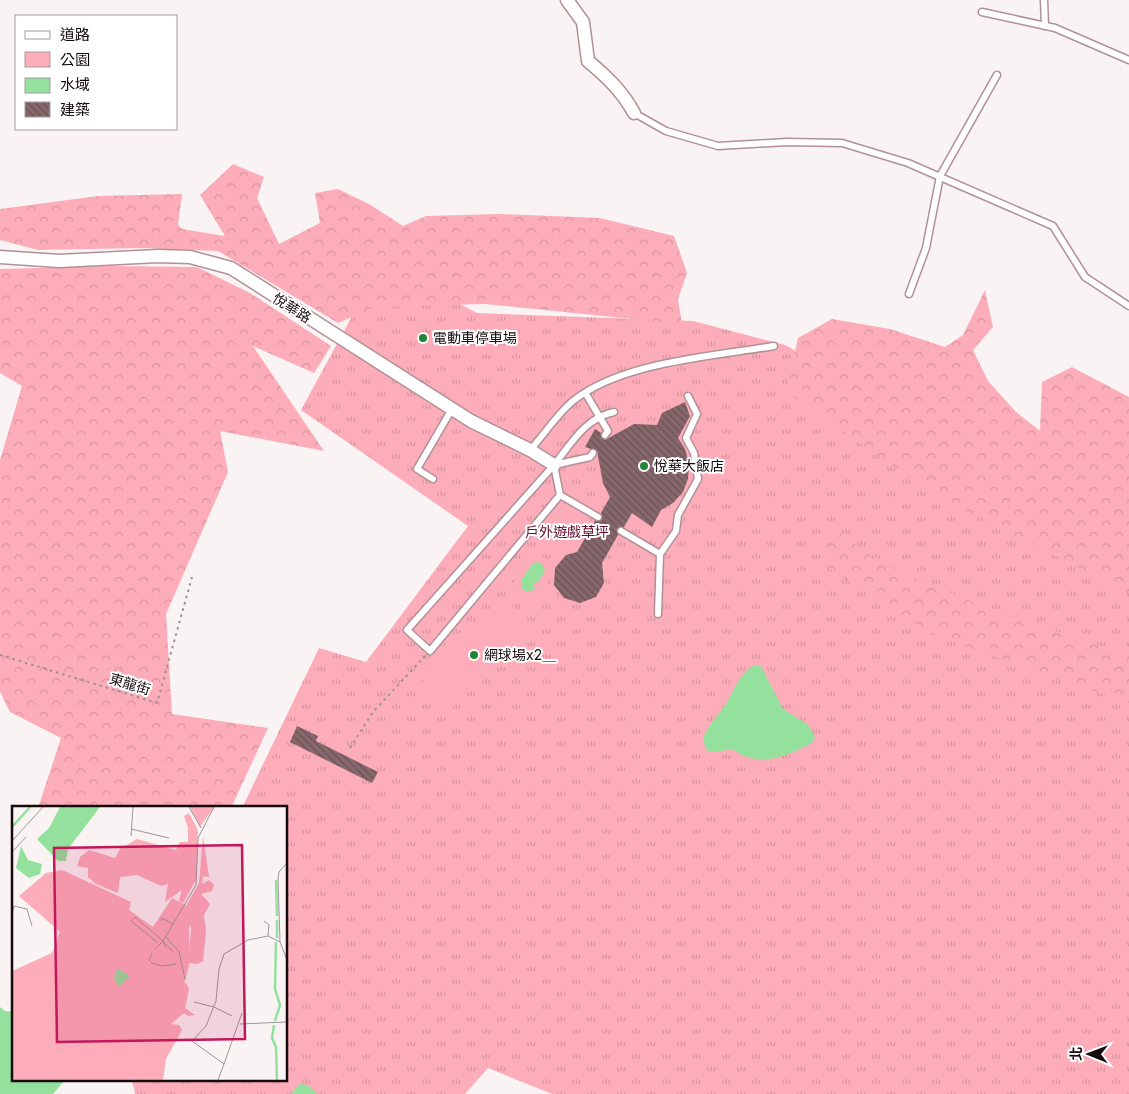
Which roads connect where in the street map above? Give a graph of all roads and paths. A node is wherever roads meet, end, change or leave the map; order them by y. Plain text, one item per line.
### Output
1 (568, 0) edge
2 (1044, 0) edge
3 (982, 12) dead end
4 (1045, 26) junction
5 (1129, 60) edge
6 (998, 75) dead end
7 (634, 113) joint
8 (940, 176) junction
9 (0, 257) edge
10 (909, 294) dead end
11 (1129, 306) edge
12 (774, 346) dead end
13 (586, 394) junction
14 (688, 396) dead end
15 (452, 409) junction
16 (614, 412) dead end
17 (600, 415) junction
18 (605, 435) dead end
19 (530, 450) junction
20 (593, 453) dead end
21 (554, 465) junction
22 (433, 479) dead end
23 (560, 495) junction
24 (598, 517) dead end
25 (621, 531) dead end
26 (660, 554) junction
27 (192, 577) dead end
28 (658, 614) dead end
29 (430, 651) junction
30 (0, 655) edge
31 (350, 748) dead end

1 - 7 street
2 - 4 lane
3 - 4 lane
4 - 5 lane
6 - 8 lane
7 - 8 lane
8 - 10 lane
8 - 11 lane
9 - 15 street, 悅華路
12 - 13 lane
13 - 17 lane
13 - 19 lane
14 - 26 lane
15 - 19 street, 悅華路
15 - 22 lane
16 - 17 lane
17 - 18 lane
17 - 21 lane
19 - 21 street, 悅華路
20 - 21 lane
21 - 23 lane
21 - 29 lane
23 - 24 lane
23 - 29 lane
25 - 26 lane
26 - 28 lane
27 - 30 path, 東龍街
29 - 31 path

